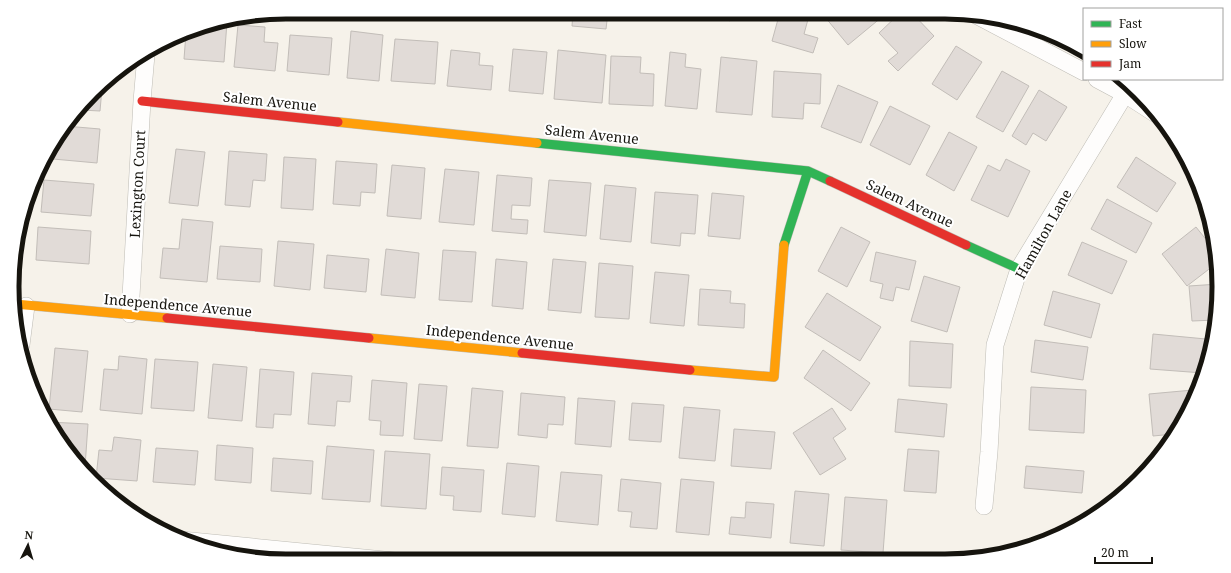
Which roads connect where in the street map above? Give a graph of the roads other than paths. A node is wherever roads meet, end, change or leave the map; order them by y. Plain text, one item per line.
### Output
1 (991, 23) edge
2 (146, 59) edge
3 (1083, 71) edge
4 (1099, 80) edge
5 (1125, 94) junction
6 (142, 101) junction
7 (1140, 104) edge
8 (808, 171) junction
9 (1019, 269) junction
10 (20, 305) edge
11 (130, 314) junction
12 (984, 506) dead end
13 (211, 543) edge
14 (323, 554) edge

1 - 3 street
2 - 6 street, Lexington Court
4 - 5 street
5 - 7 street
5 - 9 street, Hamilton Lane
6 - 8 street, Salem Avenue
6 - 11 street, Lexington Court
8 - 9 street, Salem Avenue
8 - 11 street, Independence Avenue
9 - 12 street, Hamilton Lane
10 - 11 street, Independence Avenue
13 - 14 street

